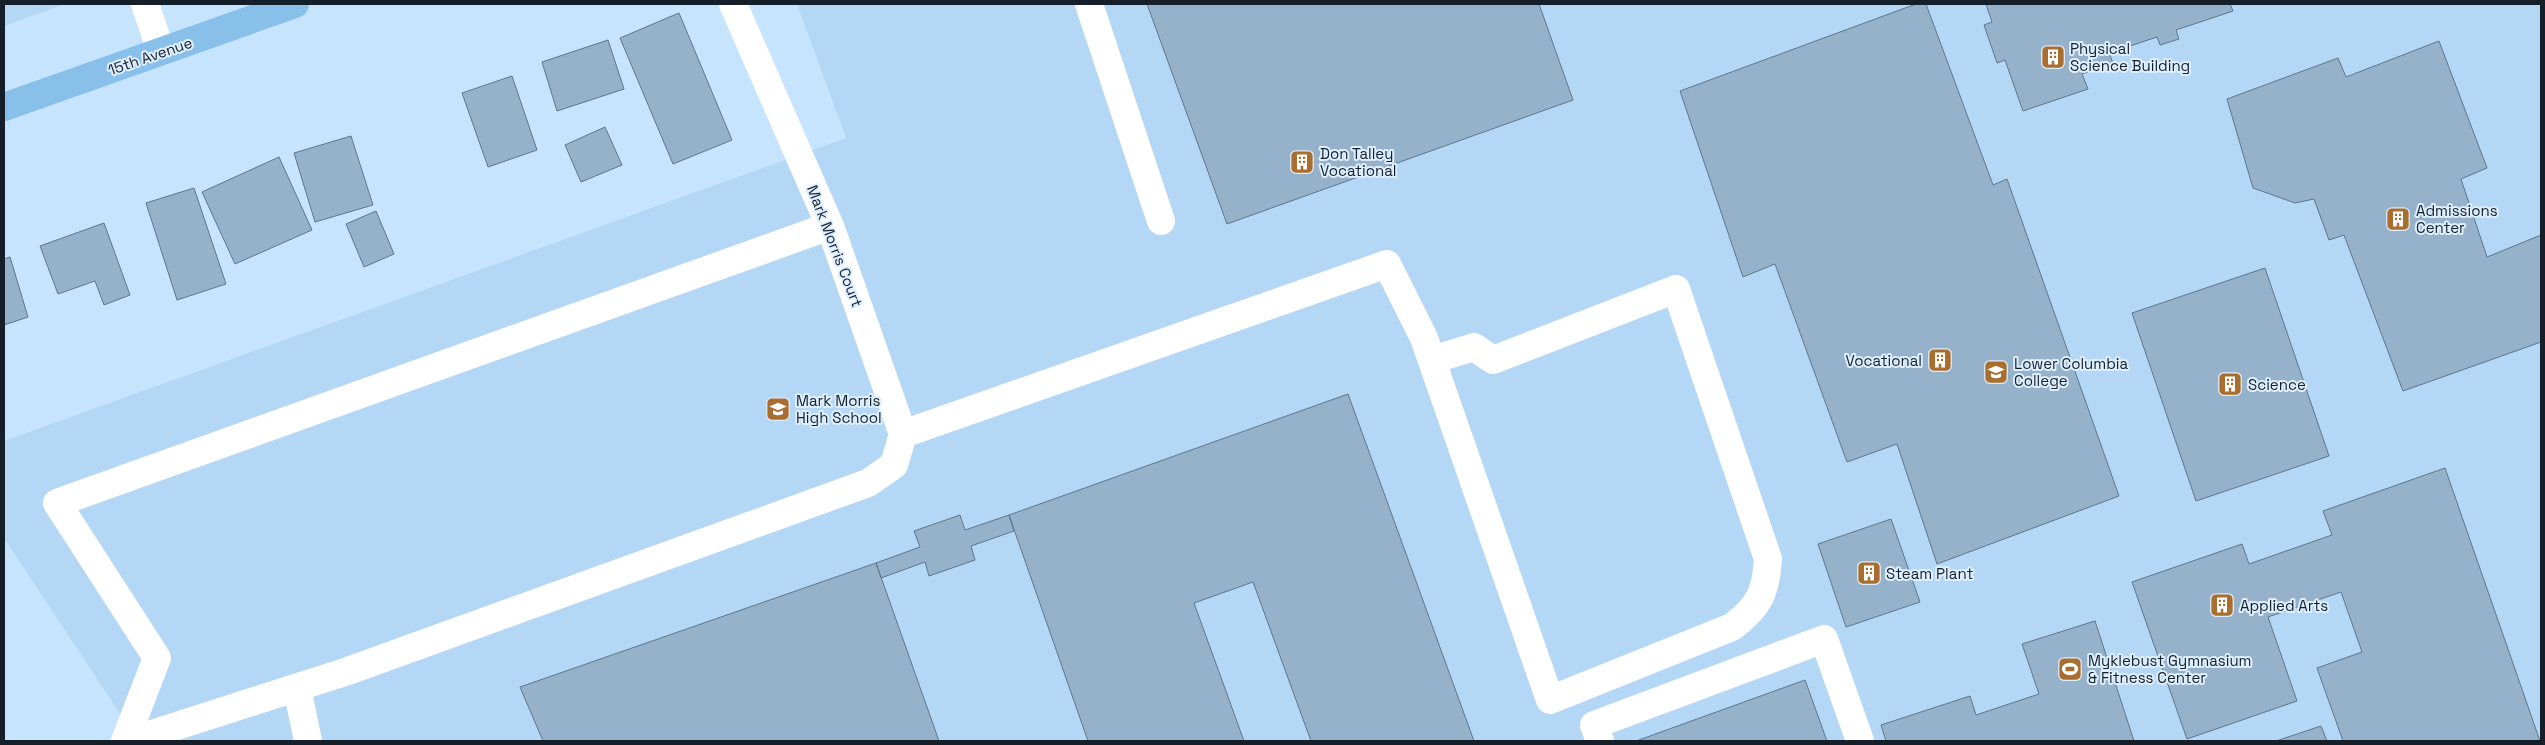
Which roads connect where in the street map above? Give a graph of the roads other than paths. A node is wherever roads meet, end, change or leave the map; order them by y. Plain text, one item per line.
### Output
1 (145, 4) edge
2 (295, 4) edge
3 (733, 4) edge
4 (1089, 4) edge
5 (161, 52) junction
6 (4, 107) edge
7 (1161, 221) dead end
8 (830, 226) junction
9 (1432, 360) junction
10 (903, 434) junction
11 (297, 688) junction
12 (125, 741) edge
13 (130, 741) edge
14 (308, 741) edge
15 (1600, 741) edge
16 (1860, 741) edge

1 - 5 lane
2 - 5 main road, 15th Avenue
3 - 8 lane, Mark Morris Court
4 - 7 lane
5 - 6 main road, 15th Avenue
8 - 10 lane, Mark Morris Court
8 - 12 lane
9 - 9 lane
9 - 10 lane
10 - 11 lane
11 - 13 lane
11 - 14 lane
15 - 16 lane

